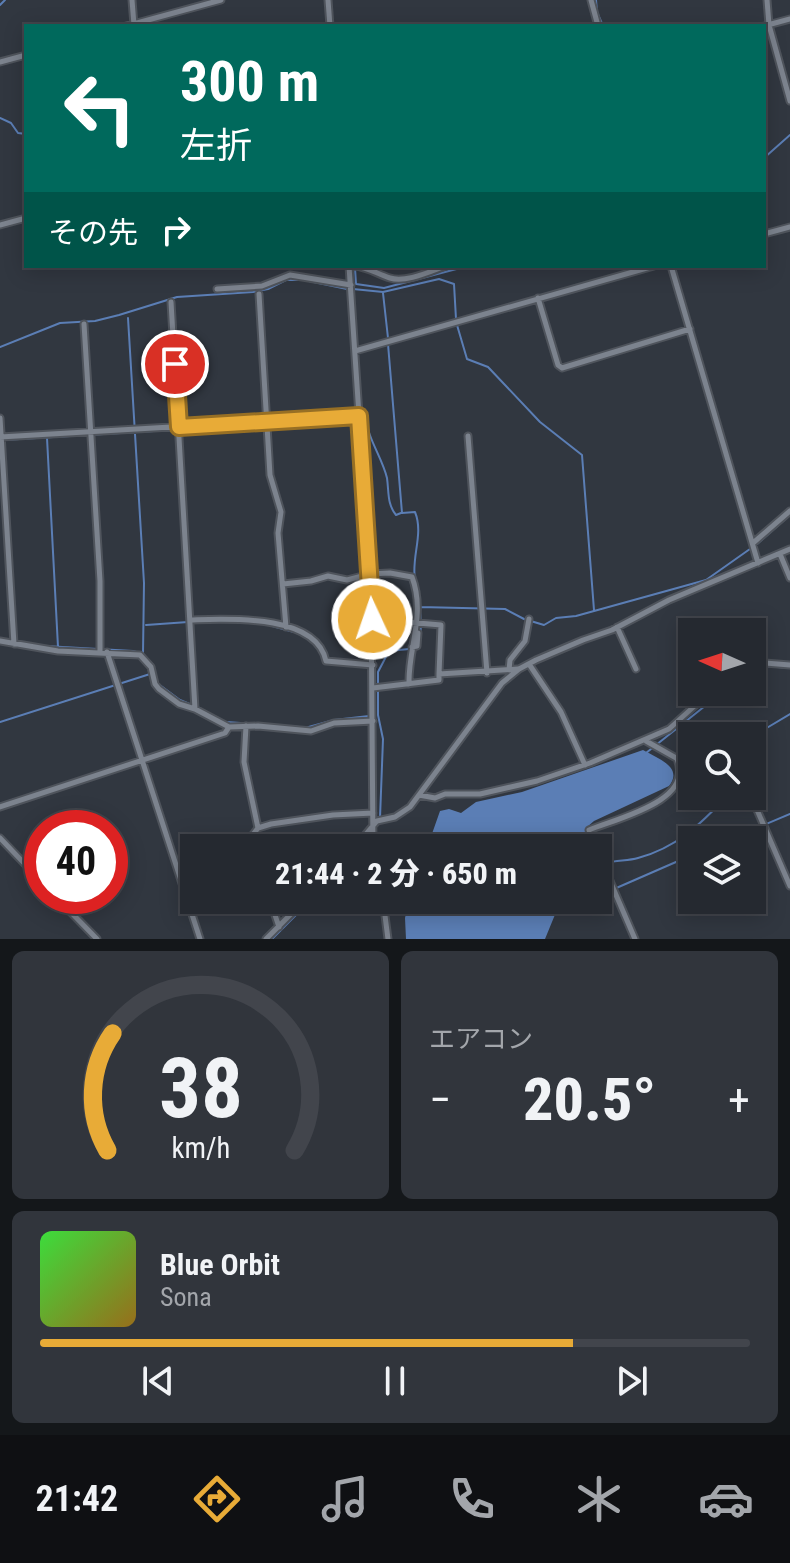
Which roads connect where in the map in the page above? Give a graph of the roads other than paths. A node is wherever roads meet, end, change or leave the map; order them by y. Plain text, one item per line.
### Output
1 (132, 0) edge
2 (221, 0) edge
3 (328, 0) edge
4 (591, 0) edge
5 (767, 0) edge
6 (790, 19) edge
7 (134, 24) edge
8 (137, 24) edge
9 (330, 24) edge
10 (597, 24) edge
11 (766, 25) edge
12 (24, 56) edge
13 (0, 62) edge
14 (790, 101) edge
15 (24, 219) edge
16 (0, 225) edge
17 (790, 227) edge
18 (766, 233) edge
19 (351, 268) edge
20 (369, 268) edge
21 (439, 268) edge
22 (647, 268) edge
23 (672, 268) edge
24 (217, 289) dead end
25 (351, 289) junction
26 (259, 294) dead end
27 (538, 298) junction
28 (171, 302) dead end
29 (84, 324) dead end
30 (690, 329) junction
31 (355, 351) junction
32 (359, 416) junction
33 (0, 418) edge
34 (267, 422) junction
35 (179, 427) junction
36 (91, 431) junction
37 (468, 436) dead end
38 (0, 437) edge
39 (790, 511) edge
40 (753, 543) junction
41 (790, 549) edge
42 (780, 554) junction
43 (758, 563) junction
44 (370, 574) junction
45 (790, 578) edge
46 (283, 584) junction
47 (372, 619) junction
48 (529, 619) dead end
49 (190, 620) junction
50 (417, 621) junction
51 (286, 627) junction
52 (617, 627) junction
53 (0, 641) edge
54 (14, 644) junction
55 (100, 652) junction
56 (107, 652) junction
57 (766, 663) edge
58 (529, 664) junction
59 (373, 665) junction
60 (790, 665) edge
61 (519, 669) junction
62 (636, 669) dead end
63 (509, 670) junction
64 (487, 673) junction
65 (439, 674) junction
66 (409, 684) junction
67 (373, 688) junction
68 (694, 706) edge
69 (195, 709) junction
70 (373, 721) junction
71 (246, 726) junction
72 (229, 727) junction
73 (646, 741) junction
74 (677, 759) joint
75 (141, 761) junction
76 (585, 765) junction
77 (419, 795) junction
78 (0, 807) edge
79 (757, 810) edge
80 (373, 813) junction
81 (373, 824) junction
82 (258, 828) junction
83 (253, 834) edge
84 (365, 834) edge
85 (373, 834) edge
86 (591, 834) edge
87 (0, 838) edge
88 (24, 863) edge
89 (612, 885) edge
90 (790, 886) edge
91 (73, 914) edge
92 (275, 914) edge
93 (292, 914) edge
94 (385, 914) edge
95 (279, 927) junction
96 (97, 939) edge
97 (200, 939) edge
98 (266, 939) edge
99 (388, 939) edge
100 (635, 939) edge

1 - 7 street
2 - 8 street
3 - 9 street
4 - 10 street
5 - 11 street
6 - 11 street
11 - 14 street
12 - 13 street
15 - 16 street
17 - 18 street
19 - 25 street
20 - 21 street
22 - 27 street
23 - 30 street
24 - 25 street
25 - 31 street
26 - 34 street
27 - 30 street
27 - 31 street
28 - 35 street
29 - 36 street
30 - 40 street
31 - 32 street
32 - 34 street
32 - 44 street
33 - 38 street
34 - 35 street
34 - 46 street
35 - 36 street
35 - 49 street
36 - 38 street
36 - 55 street
37 - 64 street
38 - 54 street
39 - 40 street
40 - 43 street
41 - 42 street
42 - 43 street
42 - 45 street
43 - 52 street
44 - 46 street
44 - 47 street
44 - 50 street
46 - 51 street
47 - 50 street
47 - 59 street
48 - 63 street
49 - 51 street
49 - 69 street
50 - 65 street
50 - 66 street
51 - 59 street
52 - 58 street
52 - 62 street
53 - 54 street
54 - 55 street
55 - 56 street
56 - 69 street
56 - 75 street
57 - 60 street
58 - 61 street
58 - 76 street
59 - 67 street
61 - 63 street
61 - 77 street
63 - 64 street
64 - 65 street
65 - 66 street
66 - 67 street
67 - 70 street
68 - 73 street
69 - 72 street
70 - 71 street
70 - 80 street
71 - 72 street
71 - 82 street
72 - 75 street
73 - 74 street
73 - 76 street
74 - 86 street
75 - 78 street
75 - 97 street
76 - 77 street
77 - 81 street
79 - 90 street
80 - 81 street
80 - 82 street
81 - 84 street
81 - 85 street
82 - 83 street
87 - 88 street
89 - 100 street
91 - 96 street
92 - 95 street
93 - 95 street
94 - 99 street
95 - 98 street

